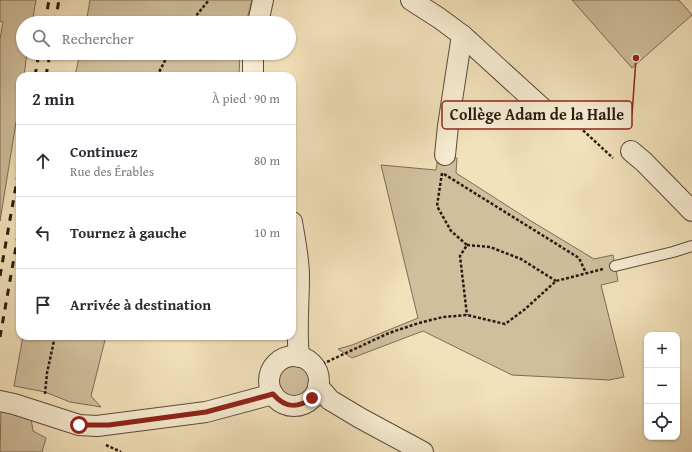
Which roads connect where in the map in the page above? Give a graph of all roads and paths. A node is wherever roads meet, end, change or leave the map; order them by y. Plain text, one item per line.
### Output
1 (209, 0) edge
2 (263, 0) edge
3 (411, 0) edge
4 (196, 16) edge
5 (260, 16) edge
6 (462, 35) junction
7 (165, 60) edge
8 (253, 60) edge
9 (159, 72) edge
10 (253, 72) edge
11 (542, 108) joint
12 (631, 151) joint
13 (444, 164) junction
14 (692, 211) edge
15 (296, 245) edge
16 (467, 245) junction
17 (692, 246) edge
18 (615, 266) joint
19 (586, 273) junction
20 (556, 280) junction
21 (467, 315) junction
22 (54, 340) edge
23 (311, 370) junction
24 (273, 394) junction
25 (0, 402) edge
26 (42, 413) junction
27 (424, 452) edge

1 - 4 path
2 - 5 street
3 - 6 street
6 - 11 street
6 - 13 street
7 - 9 path
8 - 10 street
11 - 12 path
12 - 14 street
13 - 16 path
13 - 19 path
15 - 23 street
16 - 20 path
16 - 21 path
17 - 18 lane
18 - 19 path
19 - 20 path
20 - 21 path
21 - 23 path
22 - 26 path
23 - 24 street
23 - 24 street
23 - 27 street
24 - 26 street
25 - 26 street

